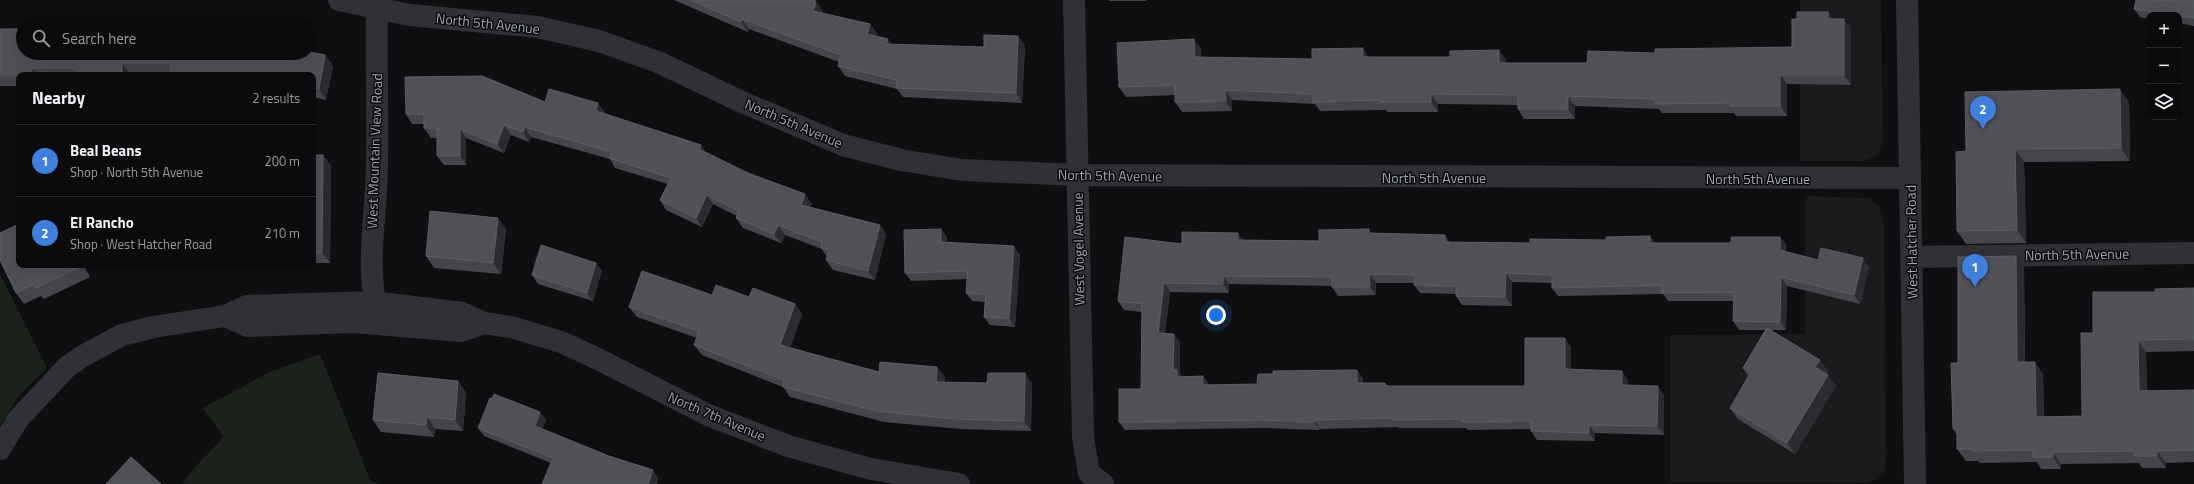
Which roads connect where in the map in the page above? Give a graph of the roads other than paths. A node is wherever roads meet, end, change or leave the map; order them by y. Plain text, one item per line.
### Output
1 (339, 0) edge
2 (1074, 0) edge
3 (1907, 0) edge
4 (377, 3) edge
5 (1077, 175) junction
6 (1910, 178) junction
7 (2194, 253) edge
8 (1911, 257) junction
9 (373, 302) junction
10 (225, 316) junction
11 (484, 323) junction
12 (380, 324) junction
13 (0, 449) edge
14 (1096, 478) edge
15 (958, 484) edge
16 (1915, 484) edge

1 - 4 street, North 5th Avenue
2 - 5 street, West Vogel Avenue
3 - 6 street, West Hatcher Road
4 - 5 street, North 5th Avenue
4 - 9 street, West Mountain View Road
5 - 6 street, North 5th Avenue
5 - 14 street, West Vogel Avenue
6 - 8 street, West Hatcher Road
7 - 8 street, North 5th Avenue
8 - 16 street, West Hatcher Road
9 - 10 street
9 - 11 street
9 - 12 street, West Mountain View Road
10 - 12 street
10 - 13 street
11 - 12 street
11 - 15 street, North 7th Avenue

